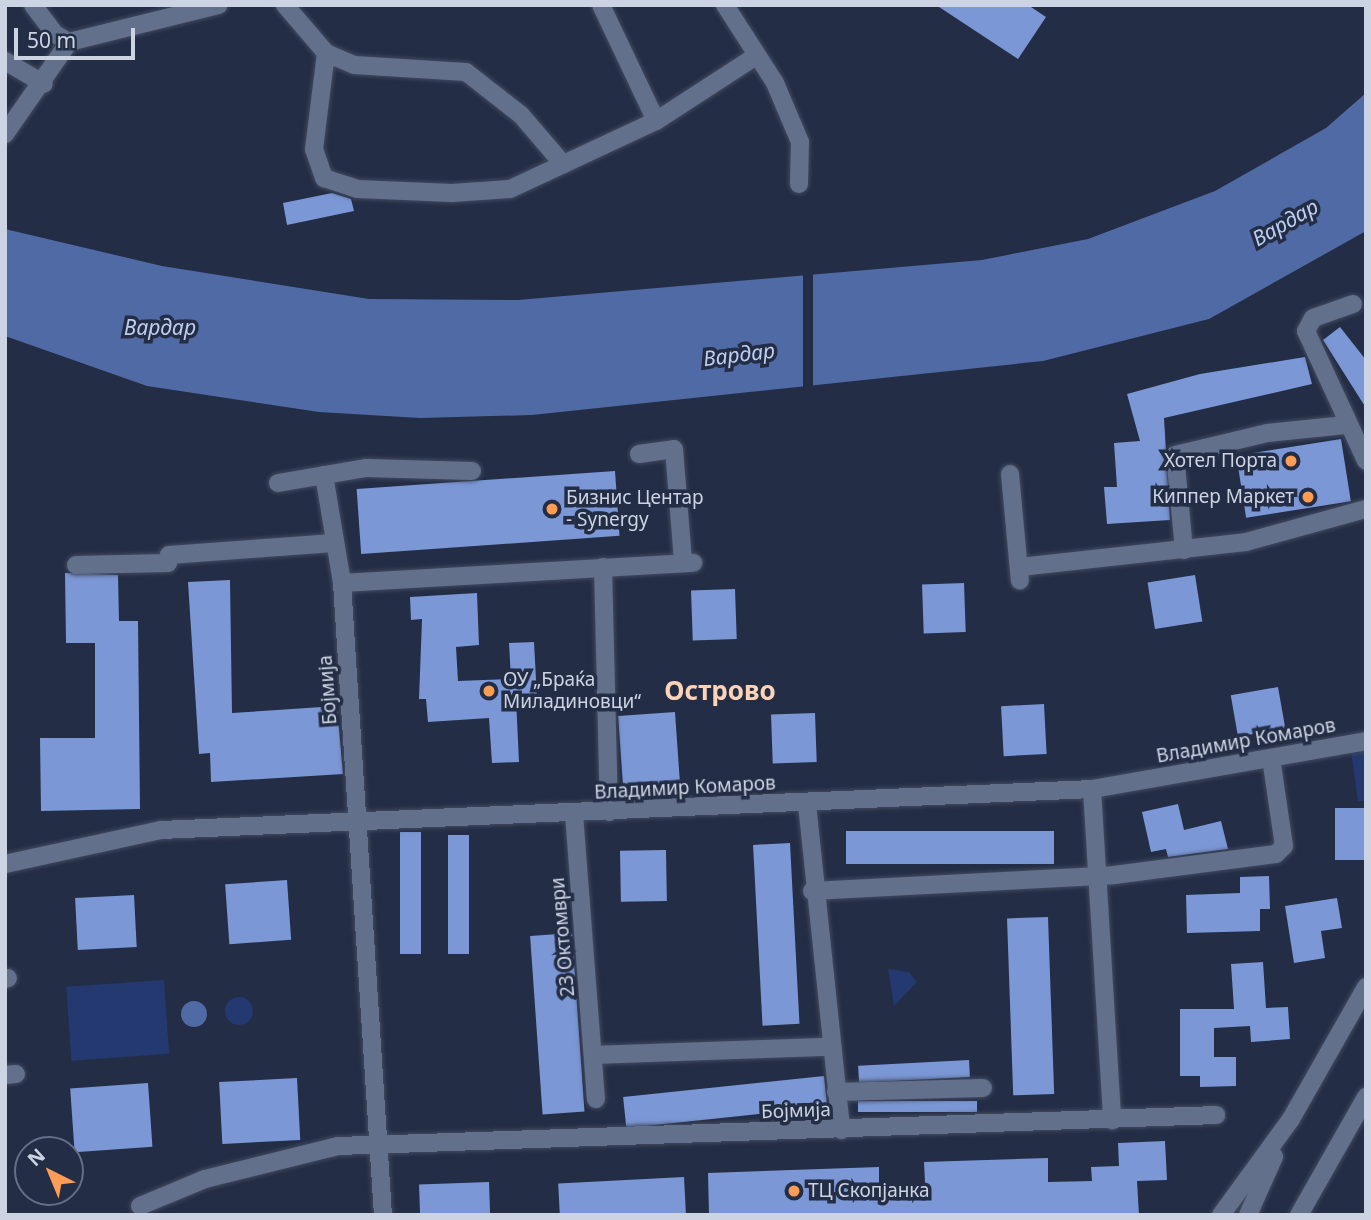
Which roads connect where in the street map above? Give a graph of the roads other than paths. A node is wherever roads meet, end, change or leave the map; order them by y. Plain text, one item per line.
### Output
1 (33, 5) edge
2 (218, 5) edge
3 (285, 5) edge
4 (601, 5) edge
5 (726, 5) edge
6 (69, 41) junction
7 (326, 53) junction
8 (756, 56) junction
9 (5, 61) edge
10 (44, 84) junction
11 (656, 121) junction
12 (5, 134) edge
13 (563, 164) junction
14 (799, 184) dead end
15 (1353, 304) dead end
16 (1346, 425) junction
17 (639, 454) dead end
18 (1366, 461) edge
19 (472, 471) dead end
20 (1010, 474) dead end
21 (324, 475) junction
22 (278, 483) dead end
23 (1366, 509) edge
24 (334, 543) junction
25 (1184, 550) junction
26 (76, 565) dead end
27 (603, 567) junction
28 (342, 583) junction
29 (1366, 741) edge
30 (1271, 758) junction
31 (1092, 789) junction
32 (807, 804) junction
33 (609, 812) junction
34 (573, 814) junction
35 (359, 820) junction
36 (5, 864) edge
37 (1099, 876) junction
38 (812, 891) junction
39 (1366, 987) edge
40 (827, 1047) junction
41 (594, 1055) junction
42 (983, 1088) dead end
43 (836, 1092) junction
44 (1366, 1097) edge
45 (596, 1098) dead end
46 (1216, 1115) dead end
47 (1291, 1119) junction
48 (1112, 1120) junction
49 (841, 1130) junction
50 (378, 1145) junction
51 (140, 1206) dead end
52 (1300, 1211) edge
53 (383, 1215) edge
54 (1221, 1215) edge
55 (1248, 1215) edge

1 - 6 street
2 - 6 street
3 - 7 street
4 - 11 street
5 - 8 street
6 - 10 street
7 - 13 street
7 - 13 street
8 - 11 street
8 - 14 street
9 - 10 street
10 - 12 street
11 - 13 street
15 - 16 street
16 - 18 street
16 - 25 street
17 - 27 street
19 - 21 street
20 - 25 street
21 - 22 street
21 - 24 street, Бојмија
23 - 25 street
24 - 26 street
24 - 28 street, Бојмија
27 - 28 street
27 - 33 street
28 - 35 street, Бојмија
29 - 30 street, Владимир Комаров
30 - 31 street, Владимир Комаров
30 - 37 street
31 - 32 street, Владимир Комаров
31 - 37 street
32 - 33 street, Владимир Комаров
32 - 38 street
33 - 34 street, Владимир Комаров
34 - 35 street, Владимир Комаров
34 - 41 street, 23 Октомври
35 - 36 street, Владимир Комаров
35 - 50 street, Бојмија
37 - 38 street
37 - 48 street
38 - 40 street
39 - 47 street
40 - 41 street
40 - 43 street
41 - 45 street, 23 Октомври
42 - 43 street
43 - 49 street
44 - 52 street
46 - 48 street, Бојмија
47 - 54 street
47 - 55 street
48 - 49 street, Бојмија
49 - 50 street, Бојмија
50 - 51 street, Бојмија
50 - 53 street

